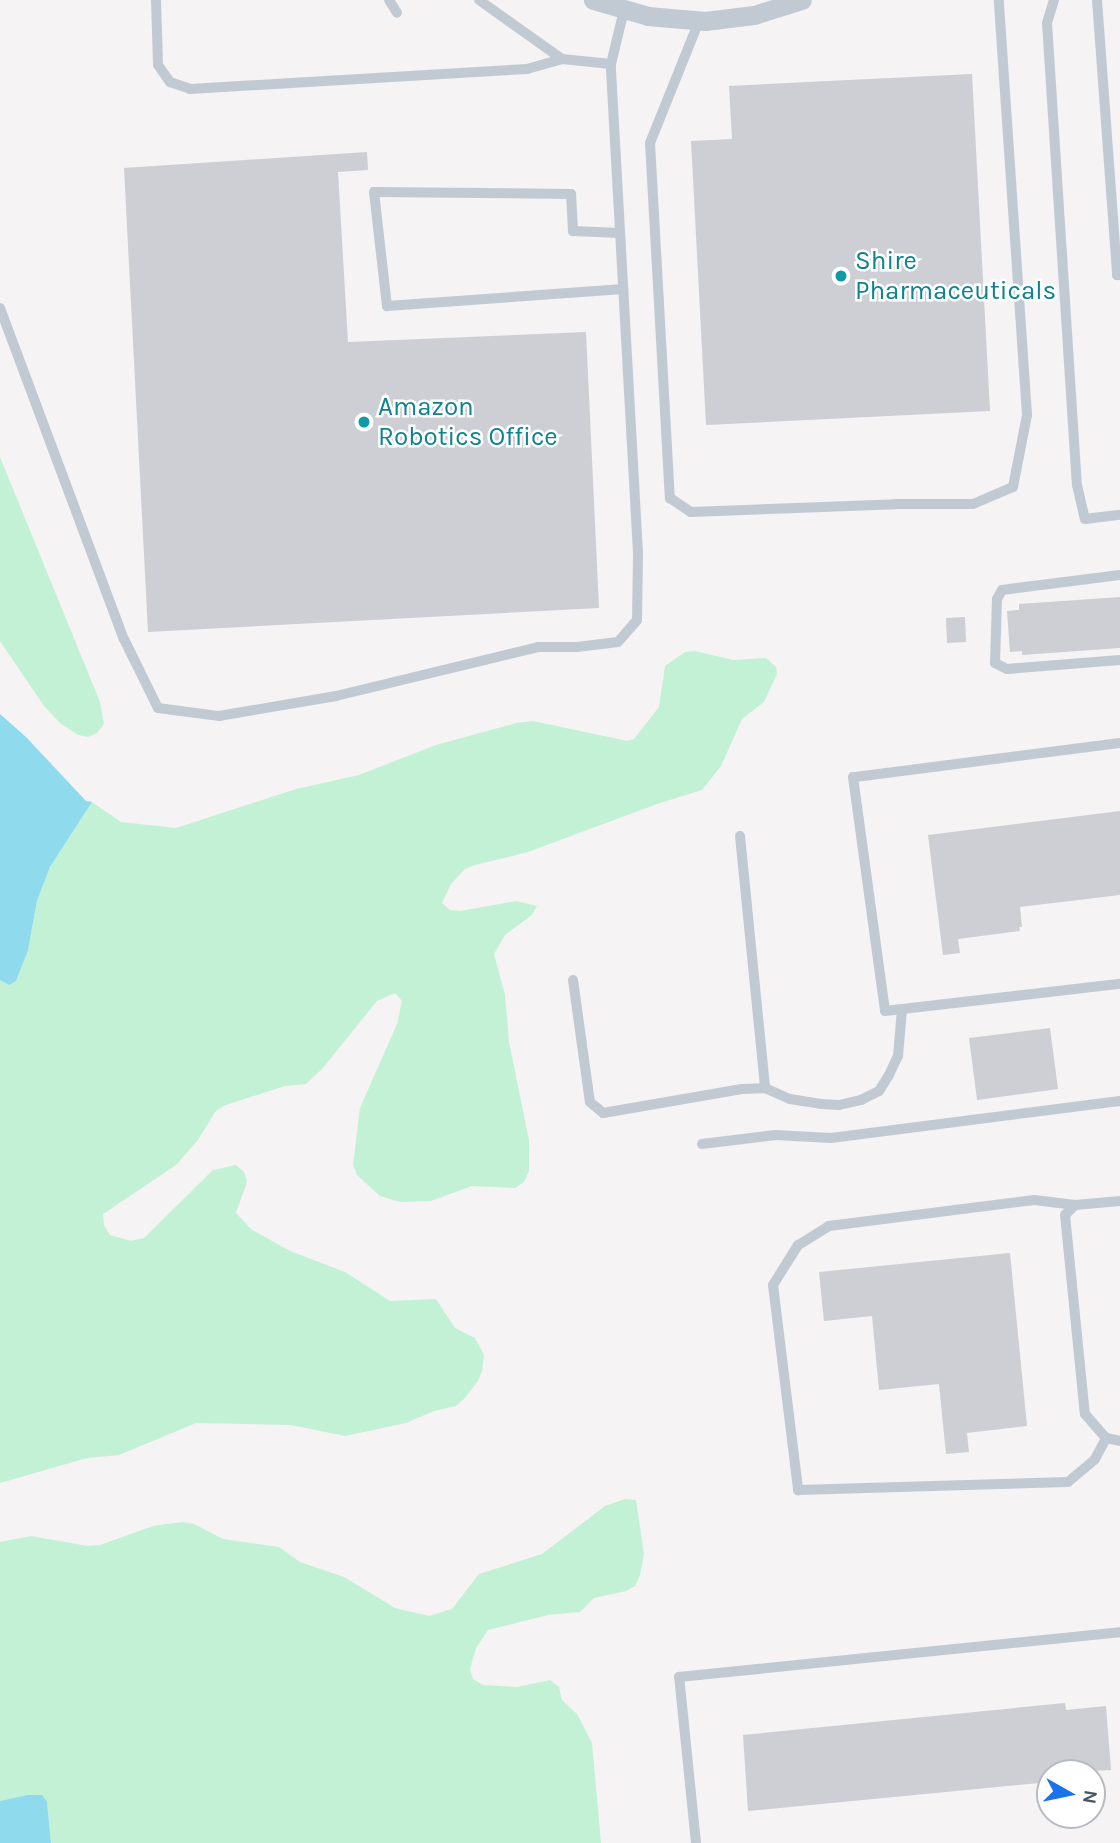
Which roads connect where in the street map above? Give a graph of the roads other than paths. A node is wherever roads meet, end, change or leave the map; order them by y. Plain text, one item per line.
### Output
1 (156, 0) edge
2 (389, 0) edge
3 (479, 0) edge
4 (593, 0) edge
5 (802, 0) edge
6 (999, 0) edge
7 (1054, 0) edge
8 (1097, 0) edge
9 (624, 10) junction
10 (397, 13) dead end
11 (699, 21) junction
12 (562, 59) junction
13 (611, 64) junction
14 (620, 233) junction
15 (1120, 275) edge
16 (623, 289) junction
17 (0, 308) edge
18 (1120, 515) edge
19 (1120, 575) edge
20 (1120, 660) edge
21 (1120, 743) edge
22 (740, 836) dead end
23 (573, 980) dead end
24 (1120, 984) edge
25 (902, 1009) junction
26 (765, 1088) junction
27 (1120, 1101) edge
28 (702, 1144) dead end
29 (1120, 1201) edge
30 (1074, 1205) junction
31 (1106, 1438) junction
32 (1120, 1441) edge
33 (1120, 1632) edge
34 (696, 1843) edge

1 - 12 lane
2 - 10 lane
3 - 12 lane
4 - 9 street
5 - 11 street
6 - 11 lane
7 - 18 lane
8 - 15 lane
9 - 11 street
9 - 13 lane
12 - 13 lane
13 - 14 lane
14 - 16 lane
14 - 16 lane
16 - 17 lane
19 - 20 lane
21 - 25 lane
22 - 26 lane
23 - 26 lane
24 - 25 lane
25 - 26 lane
27 - 28 lane
29 - 30 lane
30 - 31 lane
30 - 31 lane
31 - 32 lane
33 - 34 lane

